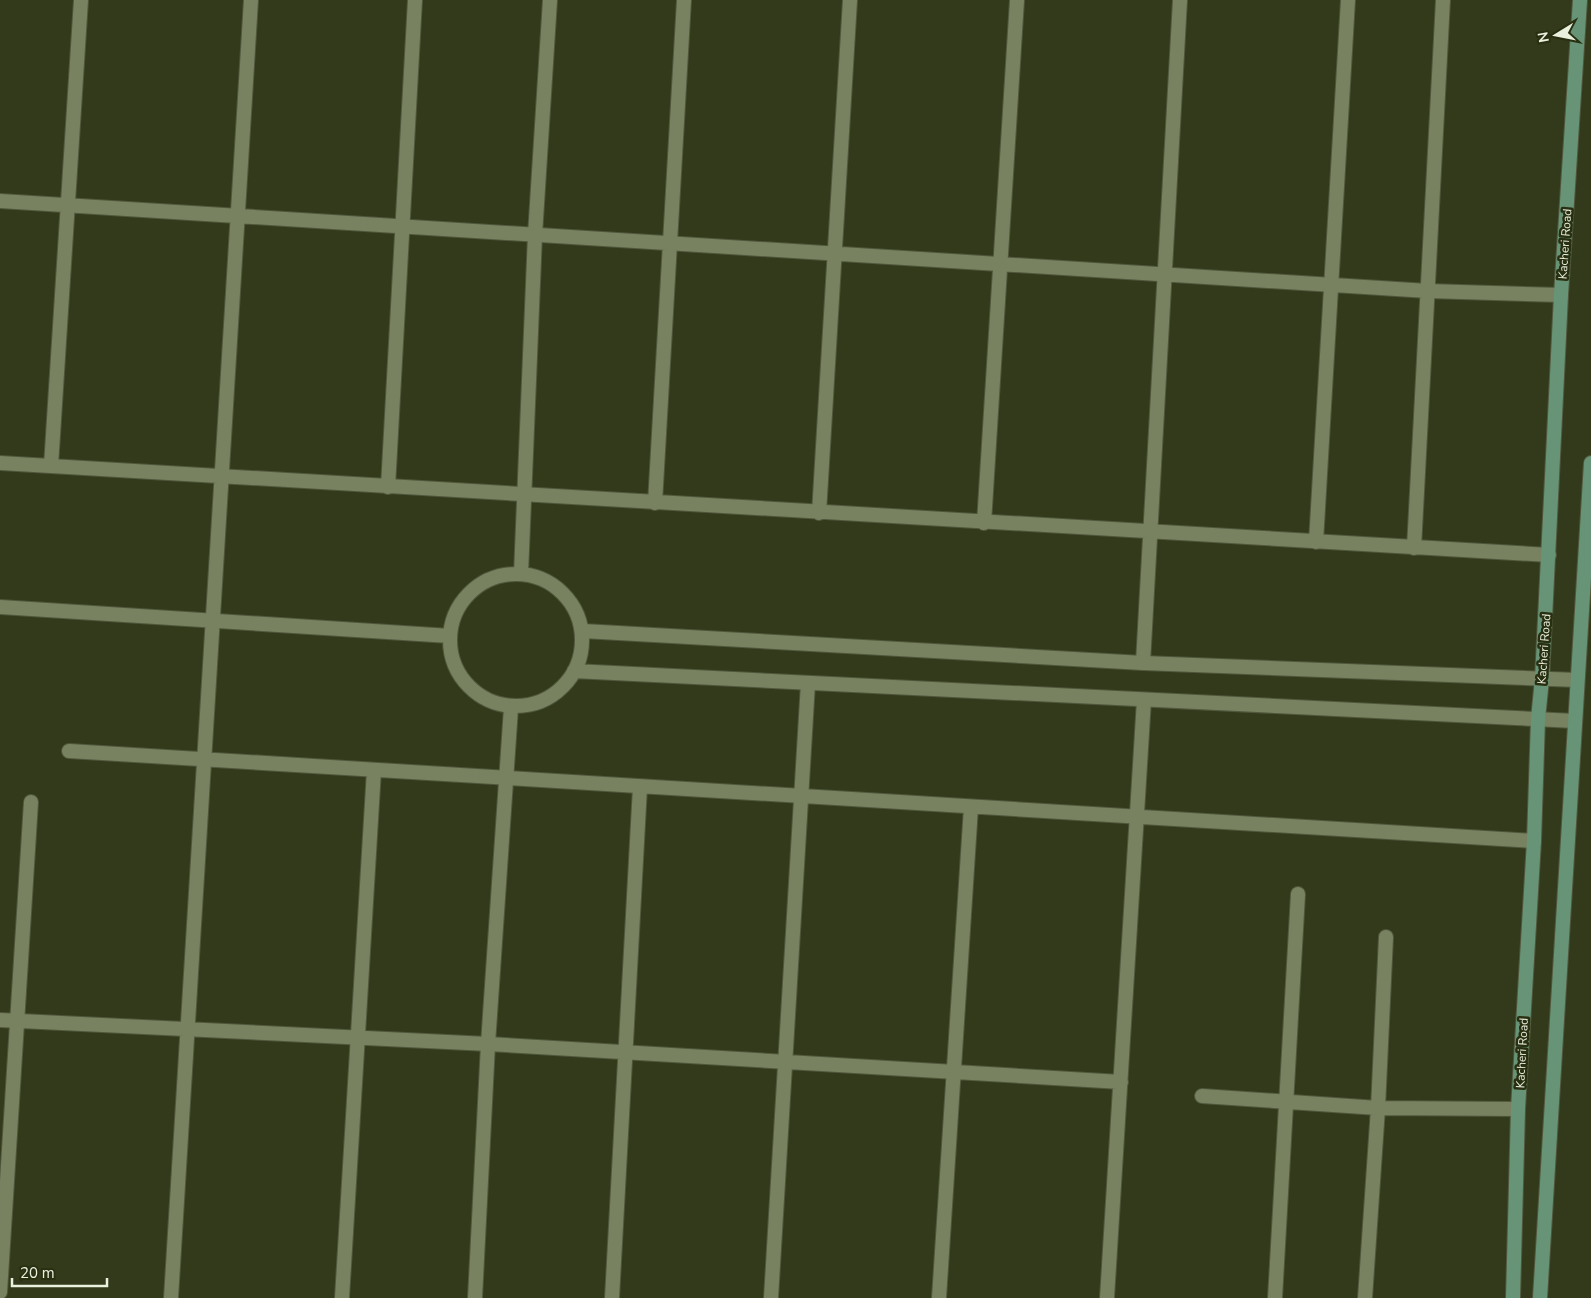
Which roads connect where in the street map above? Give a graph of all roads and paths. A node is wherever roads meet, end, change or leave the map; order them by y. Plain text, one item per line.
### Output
1 (81, 0) edge
2 (251, 0) edge
3 (415, 0) edge
4 (550, 0) edge
5 (684, 0) edge
6 (850, 0) edge
7 (1017, 0) edge
8 (1180, 0) edge
9 (1348, 0) edge
10 (1443, 0) edge
11 (1580, 0) edge
12 (0, 201) edge
13 (68, 206) junction
14 (238, 216) junction
15 (402, 226) junction
16 (535, 235) junction
17 (670, 243) junction
18 (835, 253) junction
19 (1000, 264) junction
20 (1165, 274) junction
21 (1331, 284) junction
22 (1428, 291) junction
23 (1561, 295) junction
24 (0, 463) edge
25 (1591, 463) edge
26 (51, 466) junction
27 (221, 476) junction
28 (388, 487) junction
29 (526, 495) junction
30 (655, 503) junction
31 (819, 513) junction
32 (984, 522) junction
33 (1150, 532) junction
34 (1316, 542) junction
35 (1414, 548) junction
36 (1549, 555) junction
37 (521, 574) junction
38 (0, 607) edge
39 (213, 620) junction
40 (583, 632) junction
41 (450, 636) junction
42 (1143, 662) junction
43 (574, 671) junction
44 (1542, 679) junction
45 (1577, 680) junction
46 (808, 683) junction
47 (1144, 700) junction
48 (511, 708) junction
49 (1538, 719) junction
50 (1575, 721) junction
51 (69, 750) dead end
52 (204, 759) junction
53 (374, 770) junction
54 (507, 779) junction
55 (640, 787) junction
56 (801, 797) junction
57 (31, 802) dead end
58 (971, 807) junction
59 (1137, 817) junction
60 (1534, 842) junction
61 (1298, 894) dead end
62 (1386, 937) dead end
63 (0, 1020) edge
64 (17, 1021) junction
65 (187, 1030) junction
66 (358, 1038) junction
67 (488, 1044) junction
68 (625, 1052) junction
69 (785, 1062) junction
70 (954, 1072) junction
71 (1121, 1082) junction
72 (1202, 1096) dead end
73 (1287, 1102) junction
74 (1378, 1108) junction
75 (1518, 1109) junction
76 (0, 1292) edge
77 (171, 1298) edge
78 (342, 1298) edge
79 (476, 1298) edge
80 (612, 1298) edge
81 (771, 1298) edge
82 (939, 1298) edge
83 (1107, 1298) edge
84 (1275, 1298) edge
85 (1365, 1298) edge
86 (1513, 1298) edge
87 (1540, 1298) edge

1 - 13 street
2 - 14 street
3 - 15 street
4 - 16 street
5 - 17 street
6 - 18 street
7 - 19 street
8 - 20 street
9 - 21 street
10 - 22 street
11 - 23 main road, Kacheri Road
12 - 13 street
13 - 14 street
13 - 26 street
14 - 15 street
14 - 27 street
15 - 16 street
15 - 28 street
16 - 17 street
16 - 29 street
17 - 18 street
17 - 30 street
18 - 19 street
18 - 31 street
19 - 20 street
19 - 32 street
20 - 21 street
20 - 33 street
21 - 22 street
21 - 34 street
22 - 23 street
22 - 35 street
23 - 36 main road, Kacheri Road
24 - 26 street
25 - 45 main road
26 - 27 street
27 - 28 street
27 - 39 street
28 - 29 street
29 - 30 street
29 - 37 street
30 - 31 street
31 - 32 street
32 - 33 street
33 - 34 street
33 - 42 street
34 - 35 street
35 - 36 street
36 - 44 main road, Kacheri Road
37 - 40 street
37 - 41 street
38 - 39 street
39 - 41 street
39 - 52 street
40 - 42 street
40 - 43 street
41 - 48 street
42 - 44 street
43 - 46 street
43 - 48 street
44 - 45 street
44 - 49 main road, Kacheri Road
45 - 50 main road
46 - 47 street
46 - 56 street
47 - 49 street
47 - 59 street
48 - 54 street
49 - 50 street
49 - 60 main road, Kacheri Road
50 - 87 main road
51 - 52 street
52 - 53 street
52 - 65 street
53 - 54 street
53 - 66 street
54 - 55 street
54 - 67 street
55 - 56 street
55 - 68 street
56 - 58 street
56 - 69 street
57 - 64 street
58 - 59 street
58 - 70 street
59 - 60 street
59 - 71 street
60 - 75 main road, Kacheri Road
61 - 73 street
62 - 74 street
63 - 64 street
64 - 65 street
64 - 76 street
65 - 66 street
65 - 77 street
66 - 67 street
66 - 78 street
67 - 68 street
67 - 79 street
68 - 69 street
68 - 80 street
69 - 70 street
69 - 81 street
70 - 71 street
70 - 82 street
71 - 83 street
72 - 73 street
73 - 74 street
73 - 84 street
74 - 75 street
74 - 85 street
75 - 86 main road, Kacheri Road

